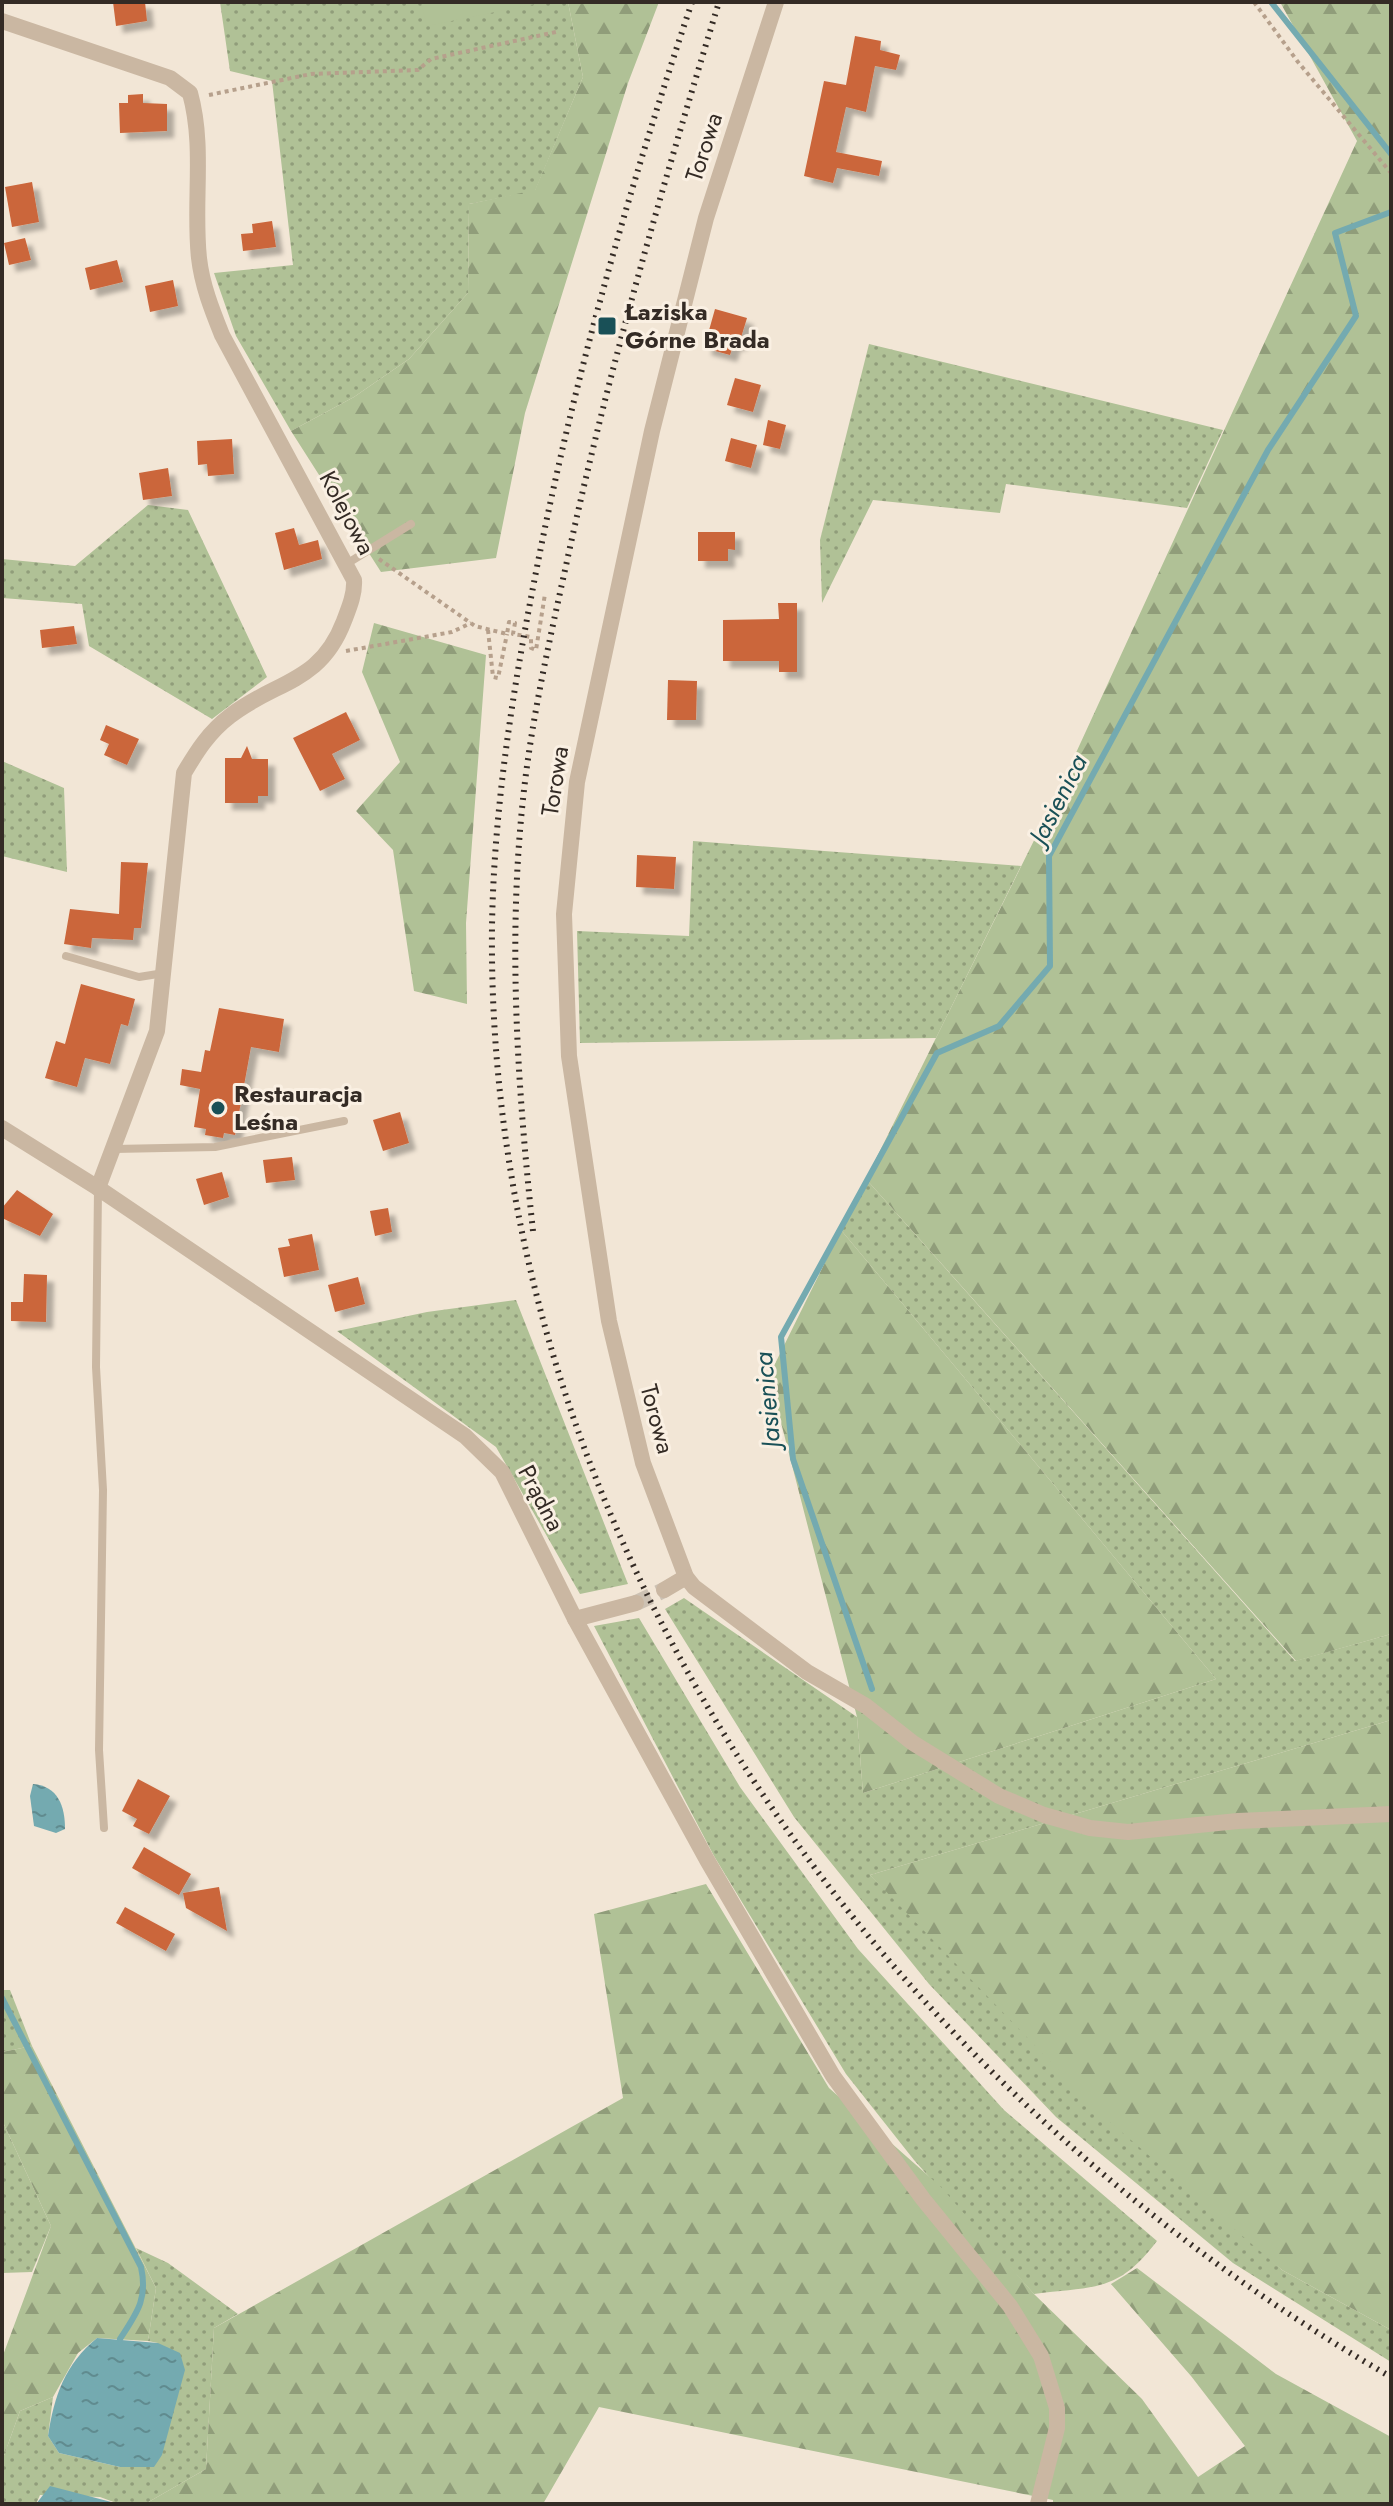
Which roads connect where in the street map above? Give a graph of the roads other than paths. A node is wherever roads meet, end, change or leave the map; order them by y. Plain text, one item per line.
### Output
1 (776, 2) edge
2 (2, 21) edge
3 (411, 524) dead end
4 (348, 563) junction
5 (66, 956) dead end
6 (165, 973) junction
7 (344, 1121) dead end
8 (2, 1128) edge
9 (114, 1149) junction
10 (98, 1188) junction
11 (686, 1577) junction
12 (664, 1590) tunnel mouth
13 (636, 1603) tunnel mouth
14 (575, 1619) junction
15 (1391, 1814) edge
16 (104, 1828) dead end
17 (1038, 2504) edge

1 - 11 street, Torowa
2 - 4 street, Kolejowa
3 - 4 lane
4 - 6 street, Kolejowa
5 - 6 lane
6 - 9 street, Kolejowa
7 - 9 lane
8 - 10 street, Prądna
9 - 10 street, Kolejowa
10 - 14 street, Prądna
10 - 16 lane
11 - 12 street
11 - 15 street
13 - 14 street
14 - 17 street, Prądna

